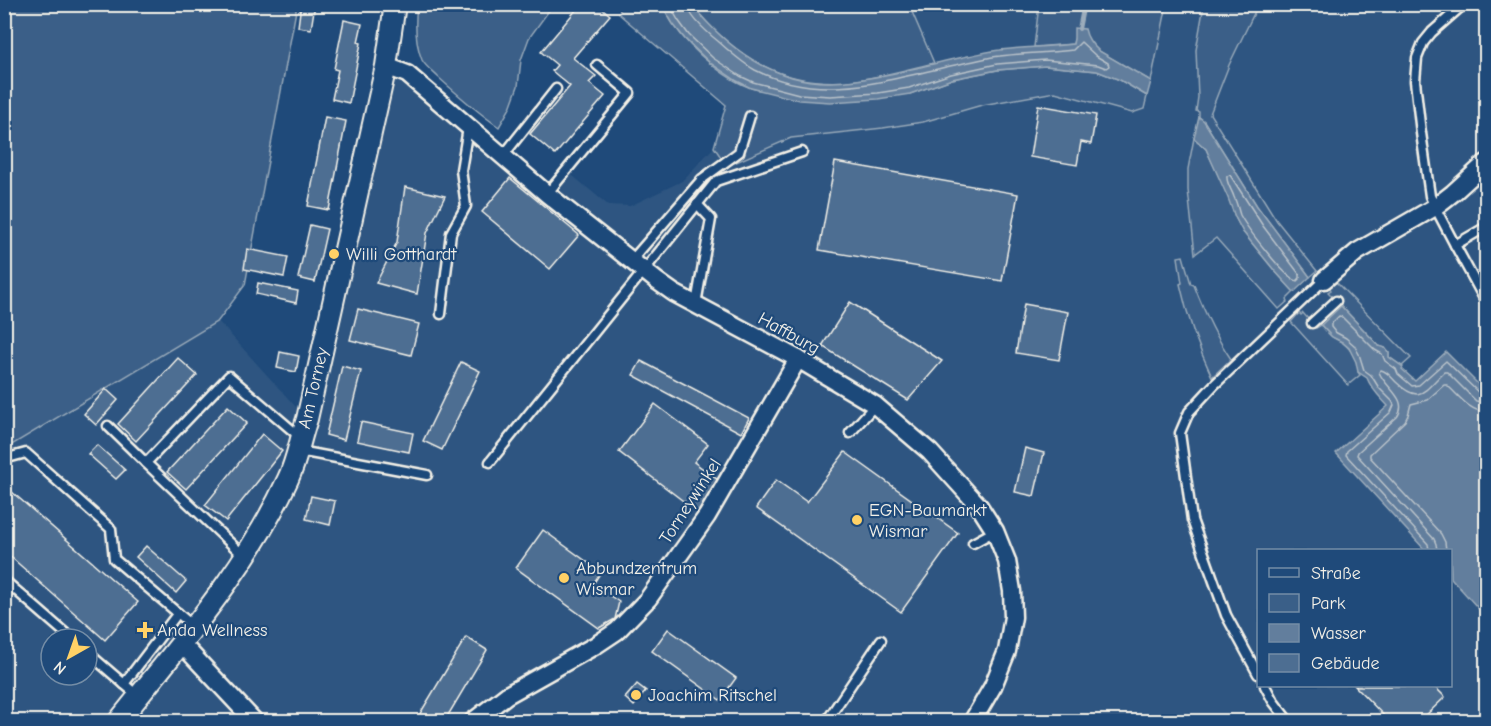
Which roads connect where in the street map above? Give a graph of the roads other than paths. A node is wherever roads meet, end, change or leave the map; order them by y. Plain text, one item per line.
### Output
1 (395, 4) edge
2 (1464, 4) edge
3 (597, 65) dead end
4 (386, 66) junction
5 (556, 89) dead end
6 (750, 116) dead end
7 (468, 126) junction
8 (802, 152) dead end
9 (503, 156) junction
10 (1486, 163) edge
11 (547, 194) junction
12 (697, 204) junction
13 (1435, 207) junction
14 (1486, 227) edge
15 (1455, 245) junction
16 (637, 266) junction
17 (1324, 280) joint
18 (1336, 301) dead end
19 (1486, 302) edge
20 (696, 304) junction
21 (441, 314) dead end
22 (1312, 323) dead end
23 (798, 359) junction
24 (875, 405) junction
25 (108, 426) dead end
26 (850, 433) dead end
27 (299, 445) junction
28 (4, 459) edge
29 (490, 462) dead end
30 (147, 463) junction
31 (427, 475) dead end
32 (994, 531) junction
33 (973, 543) dead end
34 (244, 556) junction
35 (4, 580) edge
36 (178, 613) junction
37 (58, 627) edge
38 (193, 627) junction
39 (881, 640) dead end
40 (181, 643) junction
41 (99, 662) edge
42 (1257, 672) edge
43 (1266, 687) edge
44 (131, 690) junction
45 (118, 722) edge
46 (255, 722) edge
47 (472, 722) edge
48 (826, 722) edge
49 (972, 722) edge
50 (1289, 722) edge

1 - 4 street, Am Torney
2 - 13 lane
3 - 11 lane
4 - 7 street, Haffburg
4 - 27 street, Am Torney
5 - 9 lane
6 - 16 lane
7 - 9 street, Haffburg
7 - 21 lane
8 - 12 lane
9 - 11 street, Haffburg
10 - 13 street
11 - 16 street, Haffburg
12 - 16 lane
12 - 20 lane
13 - 15 lane
13 - 17 street
14 - 15 lane
15 - 19 lane
16 - 20 street, Haffburg
16 - 29 lane
17 - 42 lane
18 - 22 lane
20 - 23 street, Haffburg
23 - 24 street, Haffburg
23 - 47 street, Torneywinkel
24 - 26 lane
24 - 32 street, Haffburg
25 - 30 lane
27 - 30 lane
27 - 31 lane
27 - 34 street, Am Torney
28 - 36 lane
30 - 34 lane
32 - 33 lane
32 - 49 street, Haffburg
34 - 38 street, Am Torney
35 - 37 lane
36 - 38 lane
36 - 44 lane
38 - 40 street, Am Torney
39 - 48 lane
40 - 44 street, Am Torney
40 - 46 street
41 - 44 lane
43 - 50 lane
44 - 45 street, Am Torney

